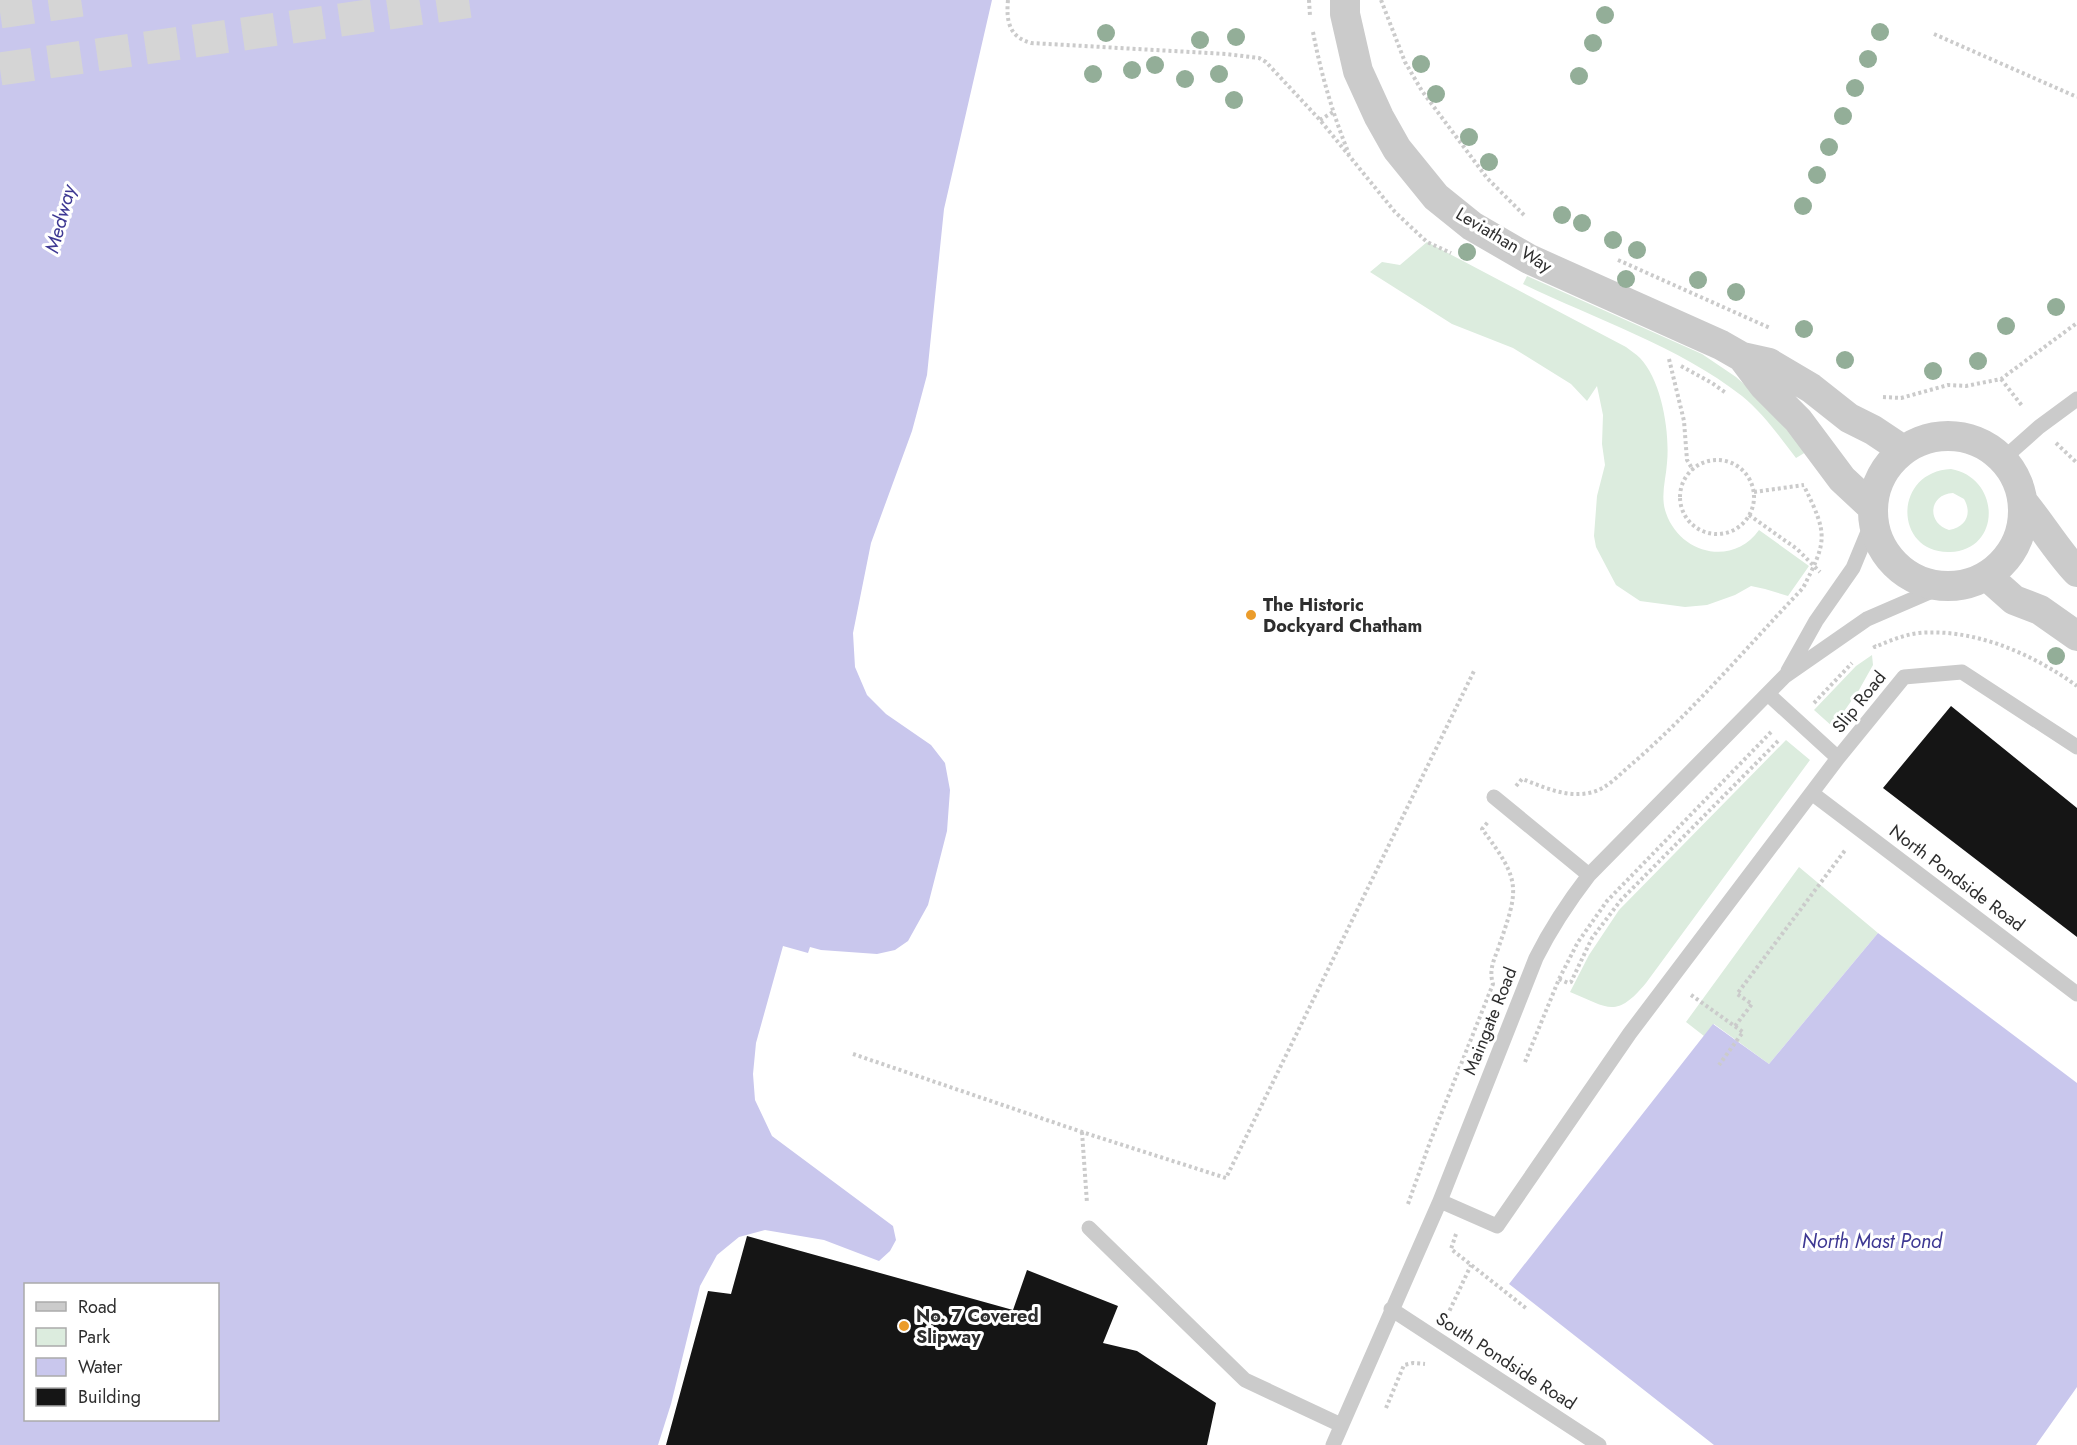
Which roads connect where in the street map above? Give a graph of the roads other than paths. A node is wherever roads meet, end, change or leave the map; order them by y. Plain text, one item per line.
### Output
1 (1345, 0) edge
2 (1742, 357) junction
3 (2077, 399) edge
4 (1903, 450) junction
5 (2003, 459) junction
6 (2023, 502) junction
7 (1872, 514) junction
8 (2077, 572) edge
9 (1987, 576) junction
10 (1941, 587) junction
11 (2077, 636) edge
12 (1785, 676) junction
13 (1768, 694) junction
14 (2077, 747) edge
15 (1838, 759) junction
16 (1813, 794) junction
17 (1498, 800) road end
18 (1589, 875) junction
19 (2077, 994) edge
20 (1440, 1201) junction
21 (1089, 1228) road end
22 (1391, 1309) junction
23 (1341, 1425) junction
24 (1333, 1445) edge
25 (1599, 1445) edge

1 - 2 street, Leviathan Way
2 - 4 street, Leviathan Way
2 - 7 street, Leviathan Way
3 - 5 lane
4 - 5 street
4 - 7 street
5 - 6 street
6 - 8 street
6 - 9 street
7 - 10 street
7 - 12 lane
9 - 10 street
9 - 11 street
10 - 12 lane
12 - 13 lane, Maingate Road
13 - 15 lane
13 - 18 lane, Maingate Road
14 - 15 lane, Slip Road
15 - 16 lane, Slip Road
16 - 19 lane, North Pondside Road
16 - 20 lane, Slip Road
17 - 18 lane
18 - 20 lane, Maingate Road
20 - 22 lane, Maingate Road
21 - 23 lane
22 - 23 lane, Maingate Road
22 - 25 lane, South Pondside Road
23 - 24 lane, Maingate Road

